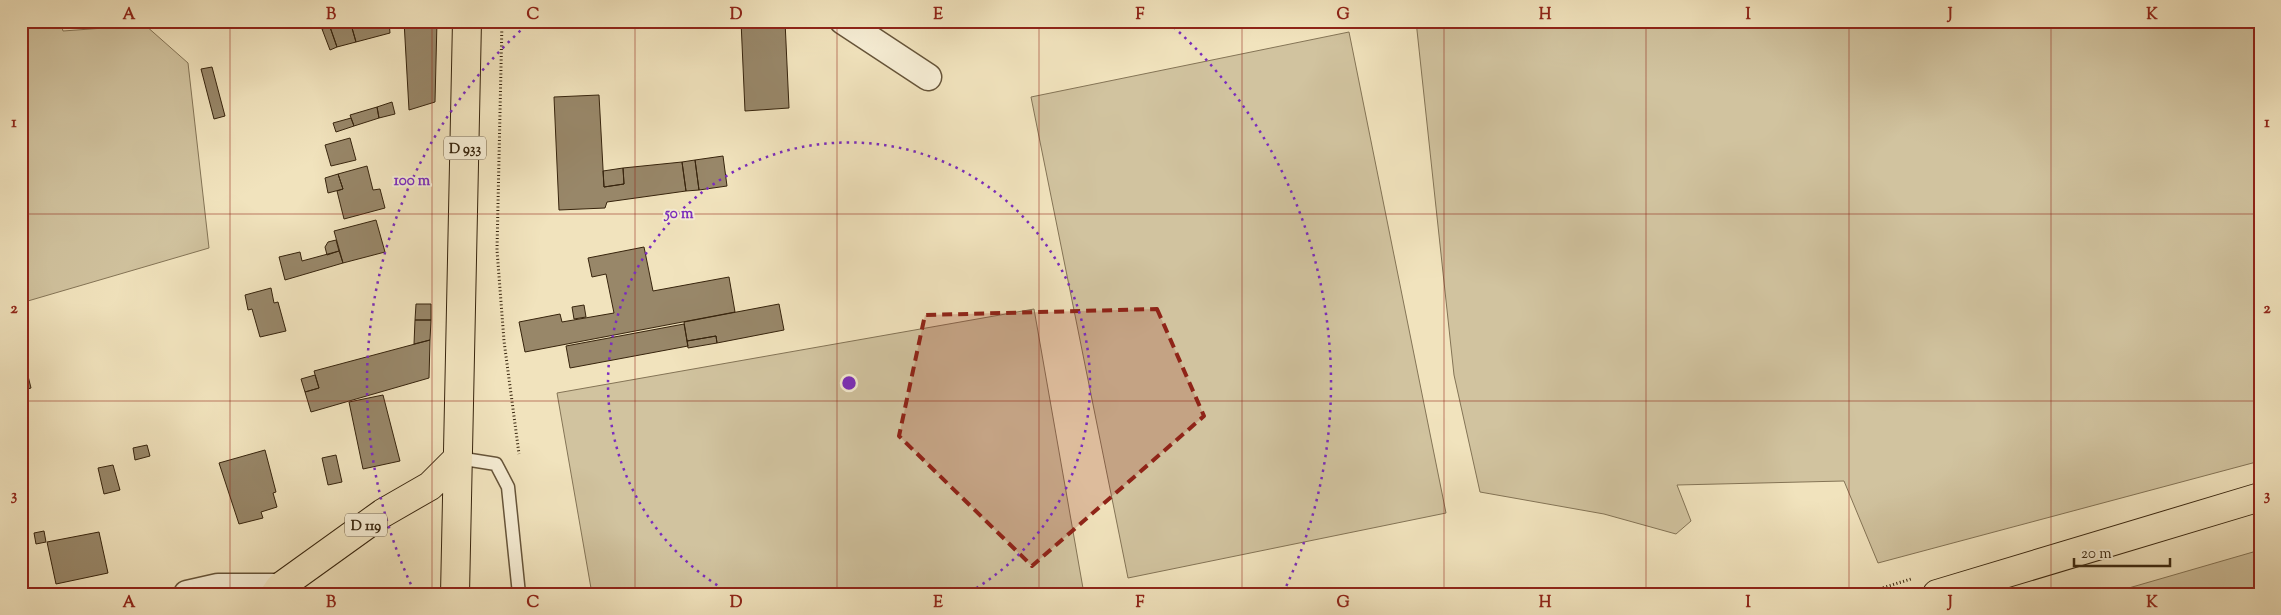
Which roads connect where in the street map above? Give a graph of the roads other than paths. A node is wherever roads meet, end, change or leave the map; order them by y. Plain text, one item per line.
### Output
1 (467, 21) edge
2 (843, 21) edge
3 (928, 77) dead end
4 (458, 458) junction
5 (2260, 497) edge
6 (278, 590) edge
7 (187, 594) edge
8 (455, 594) edge
9 (519, 594) edge
10 (1937, 594) edge

1 - 4 main road, D 933
2 - 3 street
4 - 6 main road, D 119
4 - 8 main road, D 933
4 - 9 lane
5 - 10 main road
6 - 7 street

